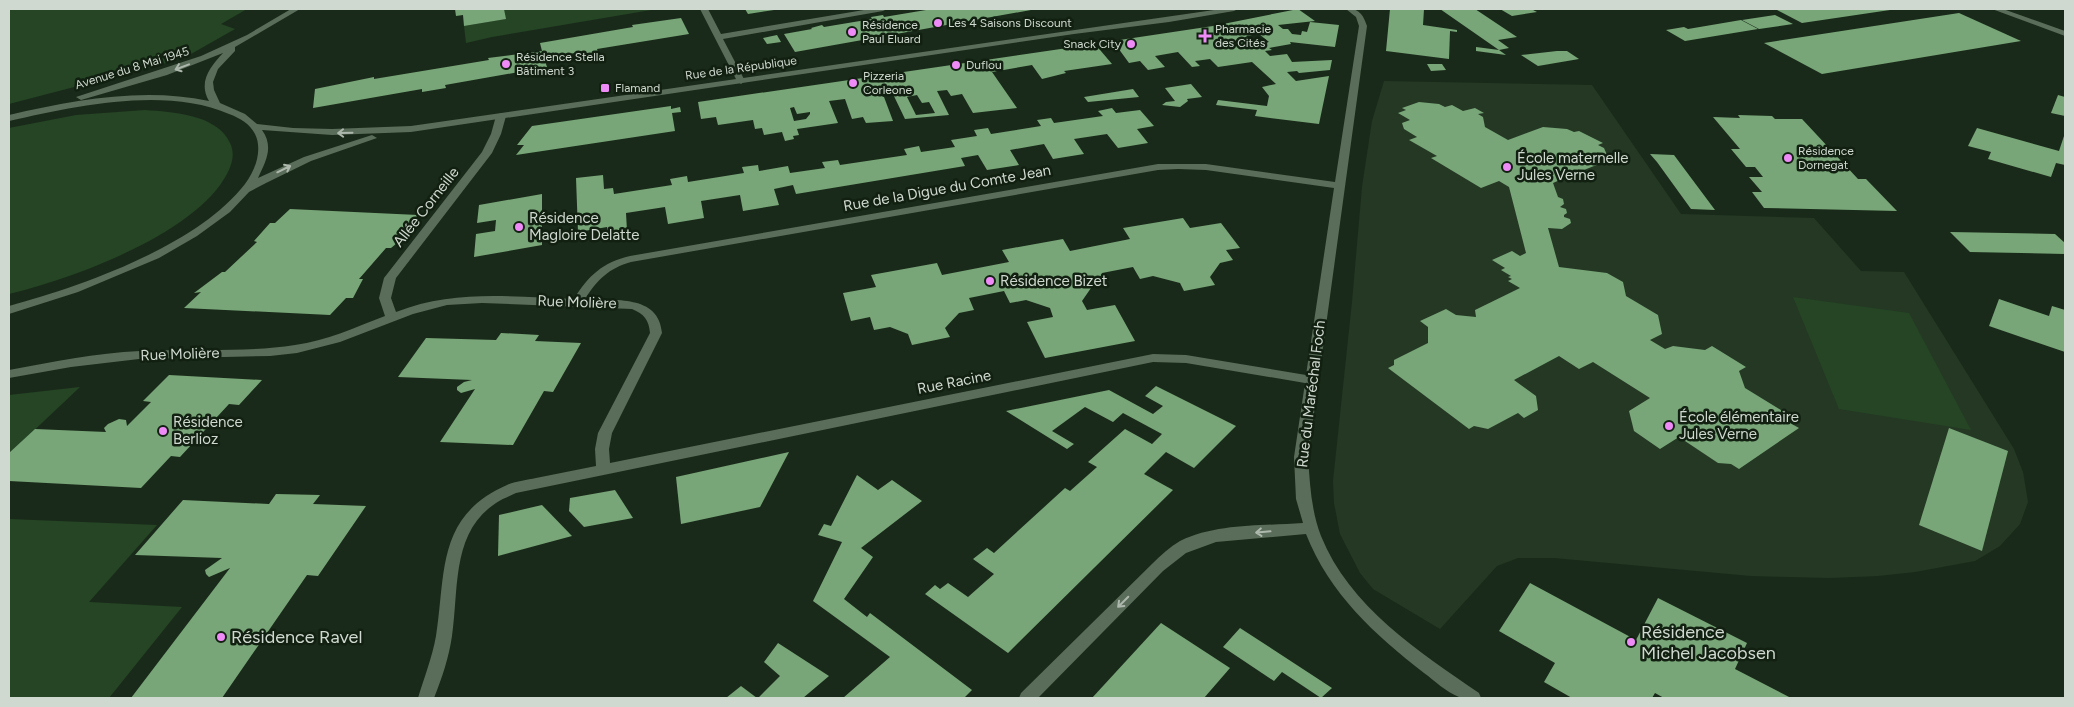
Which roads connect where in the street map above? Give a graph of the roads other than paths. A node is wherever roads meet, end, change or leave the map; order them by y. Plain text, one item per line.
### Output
1 (296, 9) edge
2 (704, 9) edge
3 (884, 9) edge
4 (1191, 9) edge
5 (1234, 9) edge
6 (1350, 9) edge
7 (1996, 9) edge
8 (2015, 9) edge
9 (2049, 27) junction
10 (1074, 32) junction
11 (2065, 34) edge
12 (718, 37) junction
13 (243, 40) junction
14 (741, 81) junction
15 (217, 106) junction
16 (26, 113) junction
17 (501, 116) junction
18 (9, 118) edge
19 (254, 126) junction
20 (411, 129) junction
21 (1340, 186) junction
22 (242, 193) junction
23 (578, 302) junction
24 (9, 310) edge
25 (392, 318) junction
26 (9, 374) edge
27 (1312, 380) junction
28 (603, 468) junction
29 (1311, 528) junction
30 (426, 698) edge
31 (1027, 698) edge
32 (1473, 698) edge

1 - 13 street, Avenue du 8 Mai 1945
2 - 12 street
3 - 12 street
4 - 10 street, Rue de la République
5 - 10 street, Rue de la République
6 - 21 street, Rue du Maréchal Foch
7 - 9 street
8 - 9 street
9 - 11 street
10 - 14 street, Rue de la République
12 - 14 street
13 - 15 street, Avenue du 8 Mai 1945
13 -> 16 street, Avenue du 8 Mai 1945
14 - 17 street, Rue de la République
15 - 16 street
15 - 19 street
16 - 18 street
17 - 20 street, Rue de la République
17 - 25 street, Allée Corneille
20 -> 19 street, Rue de la République
19 - 22 street
22 -> 20 street, Rue de la République
21 - 23 street, Rue de la Digue du Comte Jean
21 - 27 street, Rue du Maréchal Foch
22 - 24 street
23 - 25 street, Rue Molière
23 - 28 street, Rue Molière
25 - 26 street, Rue Molière
27 - 28 street, Rue Racine
27 - 29 street, Rue du Maréchal Foch
28 - 30 street
29 -> 31 street
29 - 32 street, Rue du Maréchal Foch

